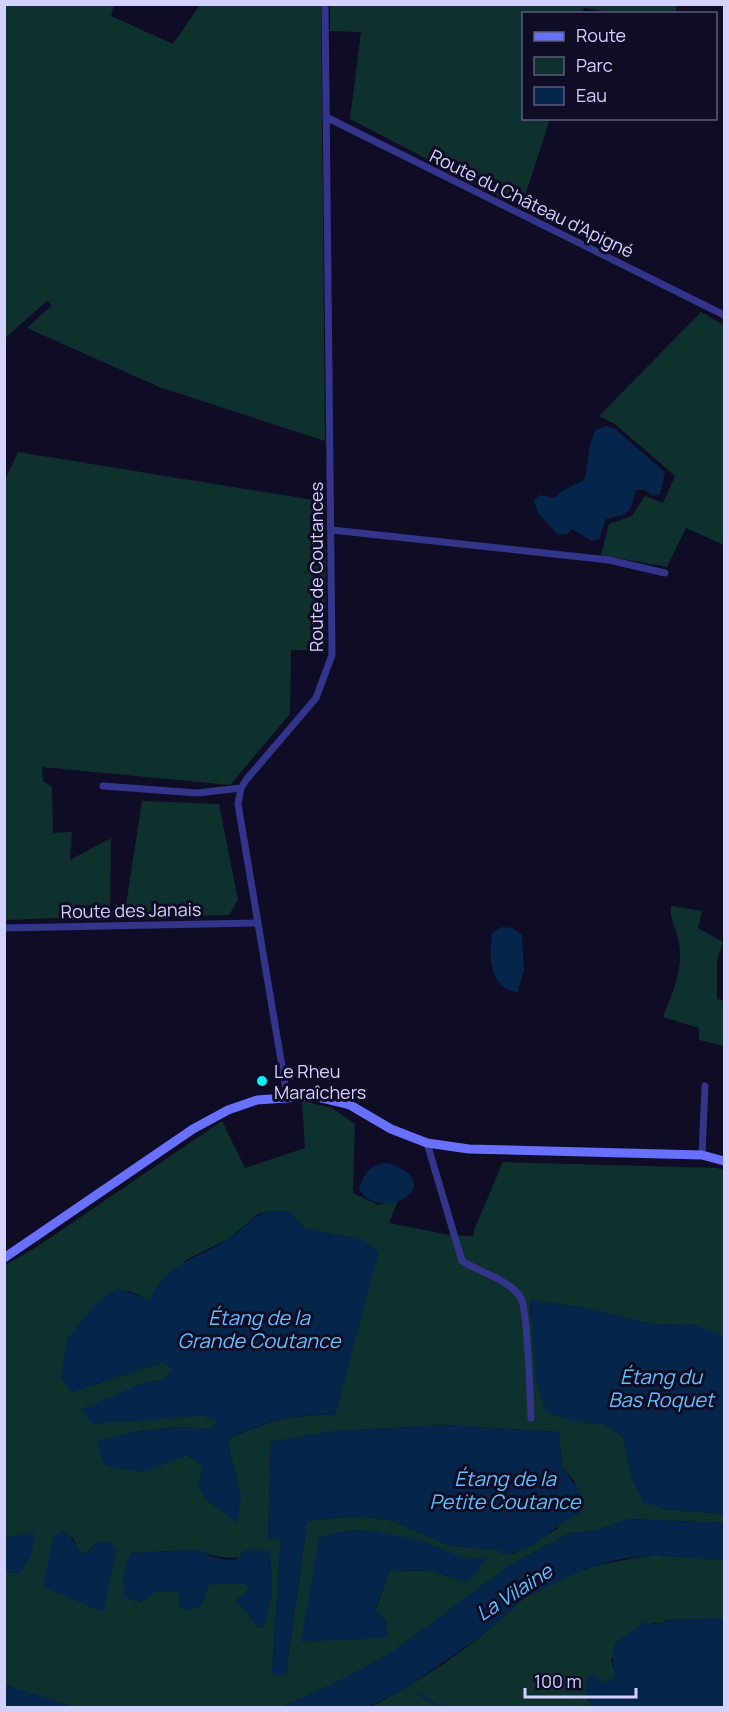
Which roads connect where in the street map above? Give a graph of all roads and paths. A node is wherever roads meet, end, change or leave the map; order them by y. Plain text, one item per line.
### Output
1 (325, 4) edge
2 (326, 117) junction
3 (724, 315) edge
4 (332, 530) junction
5 (665, 573) dead end
6 (103, 786) dead end
7 (241, 788) junction
8 (257, 923) junction
9 (4, 928) edge
10 (705, 1086) dead end
11 (287, 1096) junction
12 (427, 1143) junction
13 (702, 1155) junction
14 (724, 1161) edge
15 (4, 1258) edge
16 (531, 1418) dead end

1 - 2 street, Route de Coutances
2 - 3 street, Route du Château d'Apigné
2 - 4 street, Route de Coutances
4 - 5 street
4 - 7 street, Route de Coutances
6 - 7 street
7 - 8 street
8 - 9 street, Route des Janais
8 - 11 street
10 - 13 street
11 - 12 street
11 - 15 street
12 - 13 street
12 - 16 street
13 - 14 street

